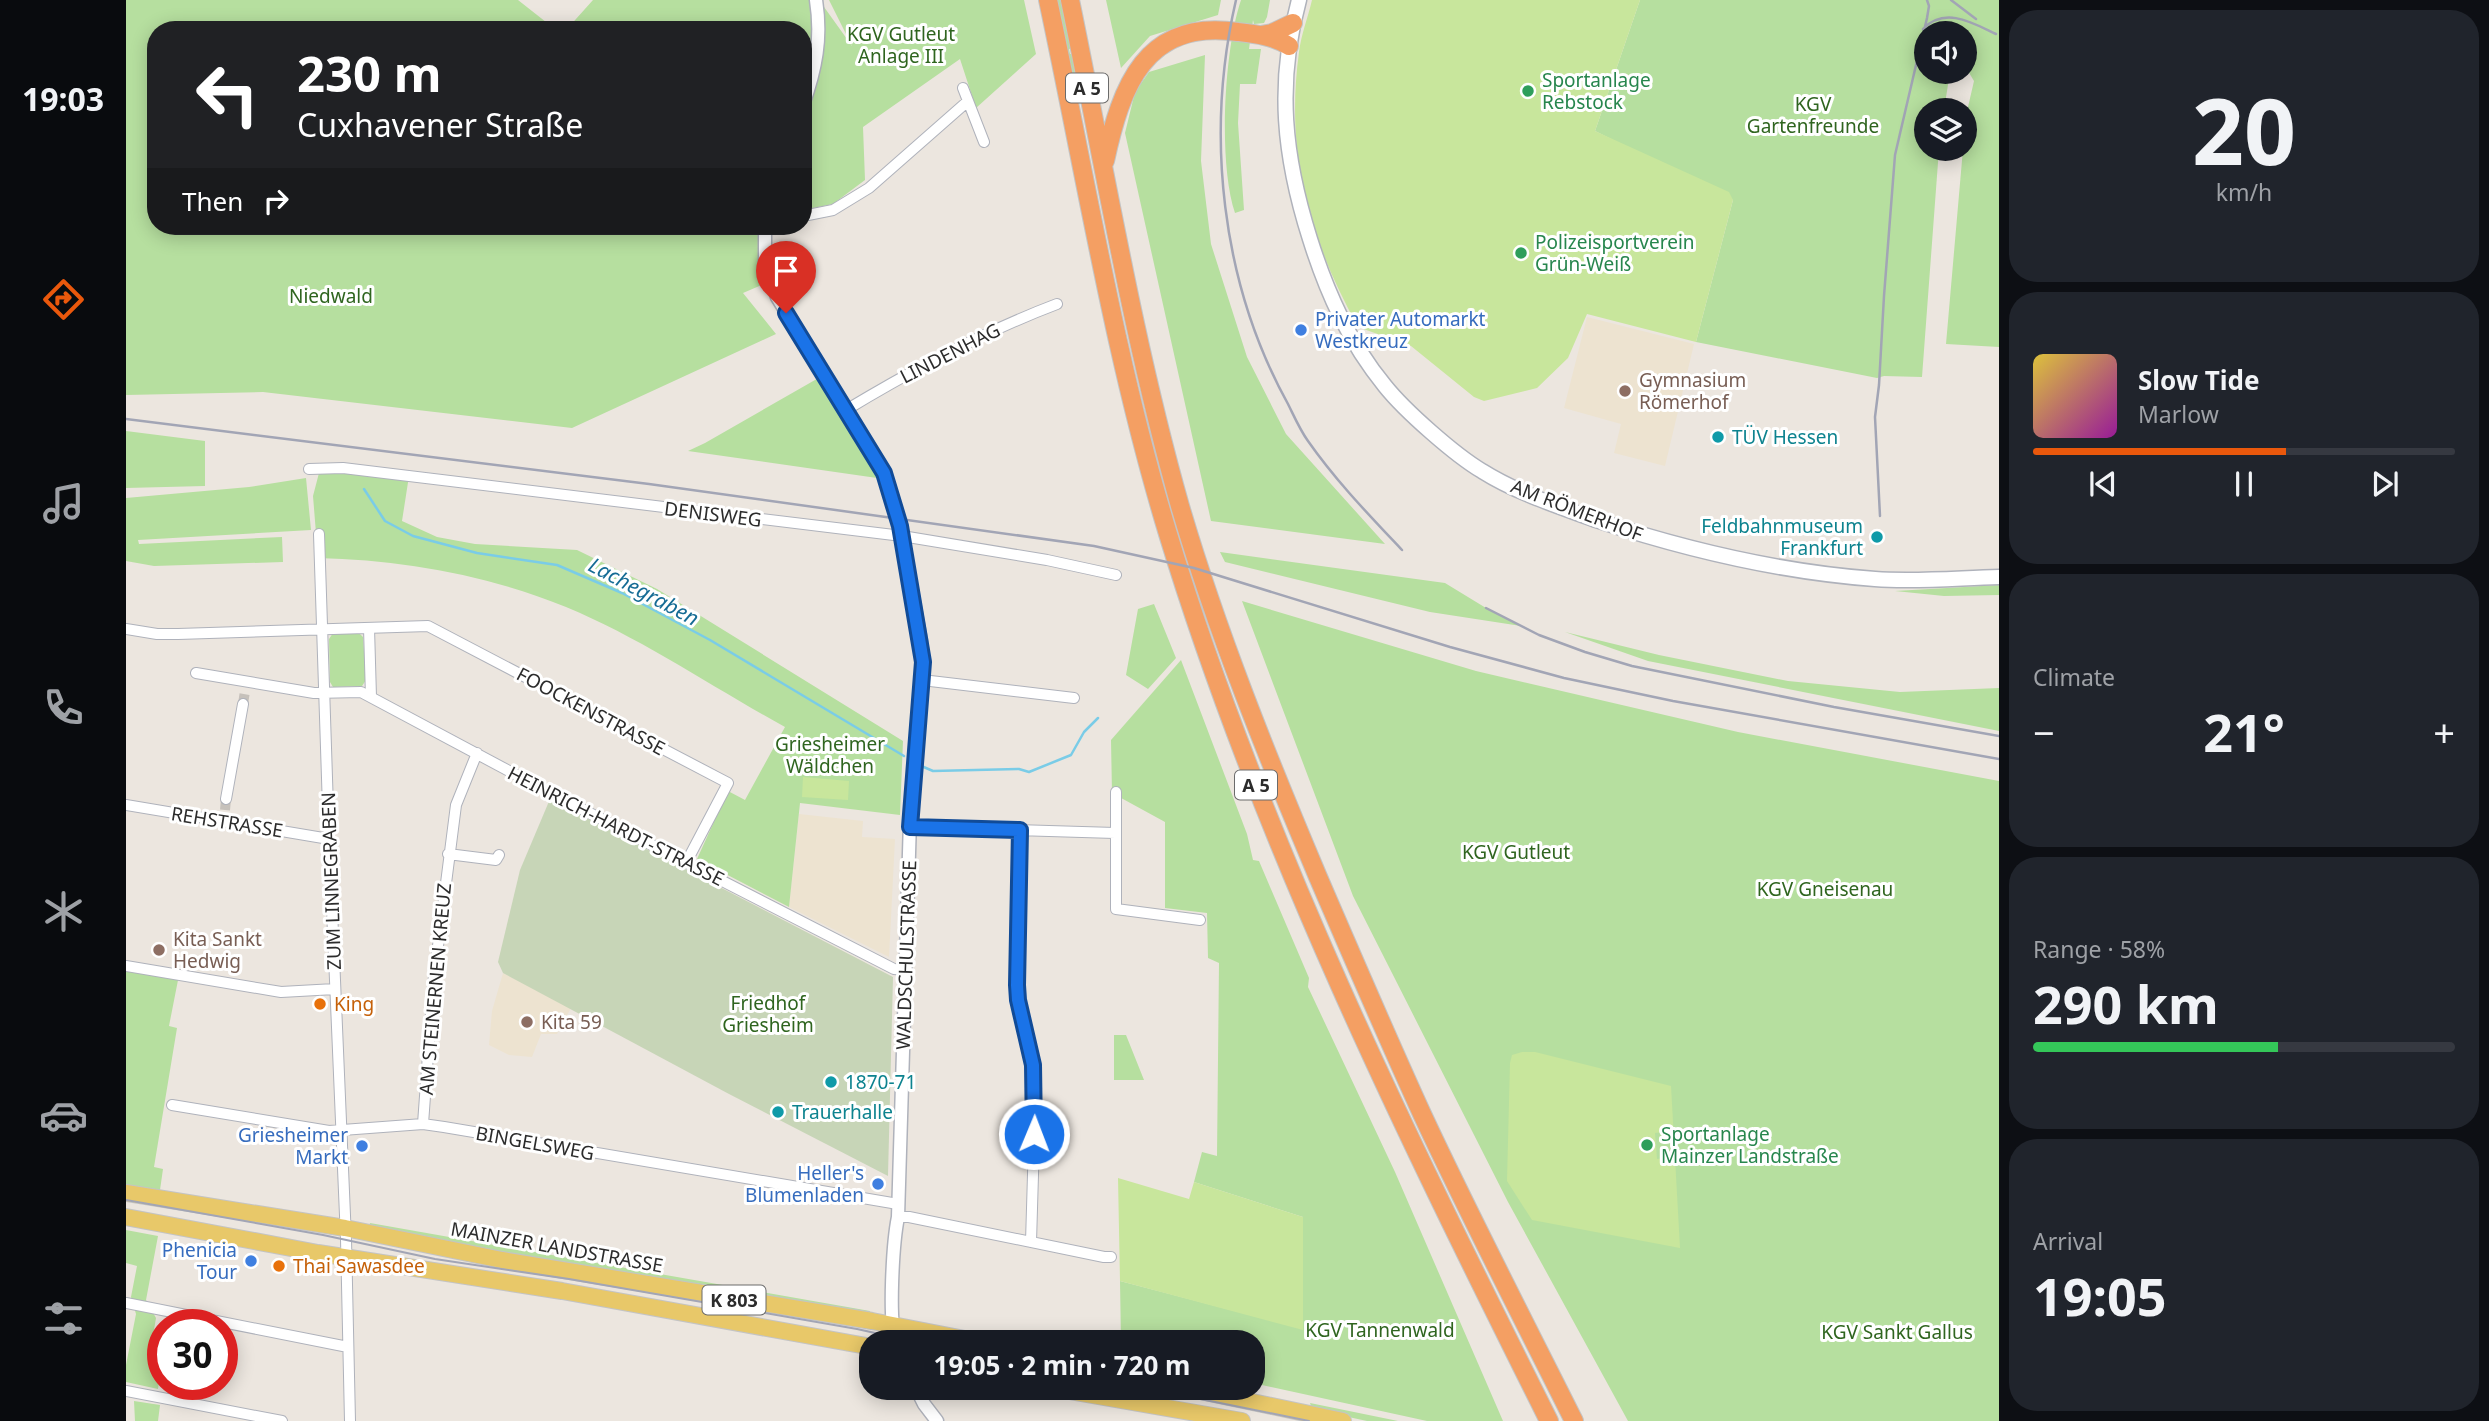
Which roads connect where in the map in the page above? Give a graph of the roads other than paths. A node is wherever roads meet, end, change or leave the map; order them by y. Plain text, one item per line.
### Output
1 (816, 0) edge
2 (1048, 0) edge
3 (1299, 0) edge
4 (1071, 2) edge
5 (1293, 23) junction
6 (1261, 35) junction
7 (1289, 46) junction
8 (812, 76) edge
9 (963, 88) dead end
10 (968, 101) junction
11 (984, 142) dead end
12 (1104, 168) junction
13 (812, 214) edge
14 (765, 235) edge
15 (1058, 304) dead end
16 (846, 410) junction
17 (309, 469) dead end
18 (319, 534) dead end
19 (902, 536) junction
20 (1116, 575) dead end
21 (1999, 577) edge
22 (369, 628) junction
23 (126, 629) edge
24 (323, 629) junction
25 (196, 673) dead end
26 (922, 680) junction
27 (324, 693) junction
28 (371, 697) junction
29 (1074, 698) dead end
30 (243, 704) tunnel mouth
31 (477, 753) junction
32 (1116, 792) dead end
33 (226, 799) tunnel mouth
34 (126, 805) edge
35 (910, 827) junction
36 (1020, 830) junction
37 (1115, 833) junction
38 (328, 839) junction
39 (448, 854) junction
40 (499, 855) dead end
41 (687, 861) junction
42 (1200, 920) dead end
43 (126, 966) edge
44 (906, 970) junction
45 (335, 989) junction
46 (172, 1105) dead end
47 (423, 1124) junction
48 (341, 1130) junction
49 (126, 1192) edge
50 (898, 1210) junction
51 (126, 1217) edge
52 (345, 1228) junction
53 (1031, 1242) junction
54 (346, 1257) junction
55 (1111, 1257) dead end
56 (126, 1303) edge
57 (892, 1325) junction
58 (893, 1330) edge
59 (920, 1330) edge
60 (859, 1345) edge
61 (348, 1347) junction
62 (126, 1391) edge
63 (922, 1400) edge
64 (930, 1400) edge
65 (1133, 1400) edge
66 (1243, 1400) edge
67 (936, 1419) edge
68 (282, 1421) edge
69 (350, 1421) edge
70 (1242, 1421) edge
71 (1343, 1421) edge
72 (1549, 1421) edge
73 (1574, 1421) edge

1 - 8 street
2 - 72 highway, A 5
3 - 5 main road, AM RÖMERHOF
4 - 12 highway, A 5
5 - 6 highway
5 - 7 main road, AM RÖMERHOF
6 - 7 highway
6 - 12 highway
7 - 21 main road, AM RÖMERHOF
9 - 10 street
10 - 11 street
10 - 13 street
12 - 73 highway, A 5
14 - 16 street, WALDSCHULSTRASSE
15 - 16 street, LINDENHAG
16 - 19 street, WALDSCHULSTRASSE
17 - 19 street, DENISWEG
18 - 24 street, ZUM LINNEGRABEN
19 - 20 street, DENISWEG
19 - 26 street, WALDSCHULSTRASSE
22 - 24 street, FOOCKENSTRASSE
22 - 28 street
22 - 41 street, FOOCKENSTRASSE
23 - 24 street, FOOCKENSTRASSE
24 - 27 street, ZUM LINNEGRABEN
25 - 27 street, HEINRICH-HARDT-STRASSE
26 - 29 street
26 - 35 street, WALDSCHULSTRASSE
27 - 28 street, HEINRICH-HARDT-STRASSE
27 - 38 street, ZUM LINNEGRABEN
28 - 31 street, HEINRICH-HARDT-STRASSE
30 - 33 street
31 - 39 street, AM STEINERNEN KREUZ
31 - 41 street, HEINRICH-HARDT-STRASSE
32 - 37 street
34 - 38 street, REHSTRASSE
35 - 36 street
35 - 44 street, WALDSCHULSTRASSE
36 - 37 street
36 - 53 street
37 - 42 street
38 - 45 street, ZUM LINNEGRABEN
39 - 40 street
39 - 47 street, AM STEINERNEN KREUZ
41 - 44 street, HEINRICH-HARDT-STRASSE
43 - 45 street
44 - 50 street, WALDSCHULSTRASSE
45 - 48 street, ZUM LINNEGRABEN
46 - 48 street, BINGELSWEG
47 - 48 street, BINGELSWEG
47 - 50 street, BINGELSWEG
48 - 52 street, ZUM LINNEGRABEN
49 - 52 main road, MAINZER LANDSTRASSE / K 803
50 - 53 street, BINGELSWEG
50 - 57 street, WALDSCHULSTRASSE
51 - 54 main road, K 803
52 - 54 street, ZUM LINNEGRABEN
52 - 57 main road, MAINZER LANDSTRASSE / K 803
53 - 55 street, BINGELSWEG
54 - 60 main road, K 803
54 - 61 street, ZUM LINNEGRABEN
56 - 61 street
57 - 58 street, WALDSCHULSTRASSE
57 - 59 main road, MAINZER LANDSTRASSE / K 803
61 - 69 street, ZUM LINNEGRABEN
62 - 68 street
63 - 67 street
64 - 67 street
65 - 70 main road
66 - 71 main road

